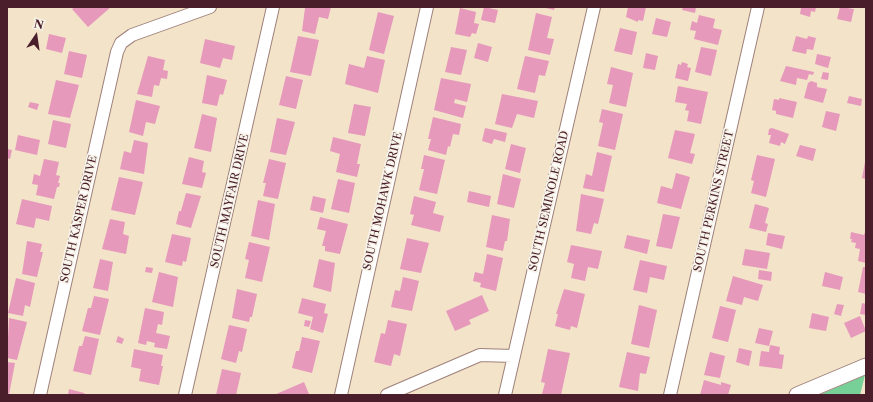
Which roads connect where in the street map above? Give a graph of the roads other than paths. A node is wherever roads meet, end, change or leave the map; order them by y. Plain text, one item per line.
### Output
1 (210, 7) edge
2 (273, 7) edge
3 (427, 7) edge
4 (594, 7) edge
5 (758, 7) edge
6 (513, 356) junction
7 (866, 366) edge
8 (40, 395) edge
9 (185, 395) edge
10 (341, 395) edge
11 (387, 395) edge
12 (505, 395) edge
13 (670, 395) edge
14 (797, 395) edge

1 - 8 street, SOUTH KASPER DRIVE
2 - 9 street, SOUTH MAYFAIR DRIVE
3 - 10 street, SOUTH MOHAWK DRIVE
4 - 6 street, SOUTH SEMINOLE ROAD
5 - 13 street, SOUTH PERKINS STREET
6 - 11 street
6 - 12 street, SOUTH SEMINOLE ROAD
7 - 14 main road

